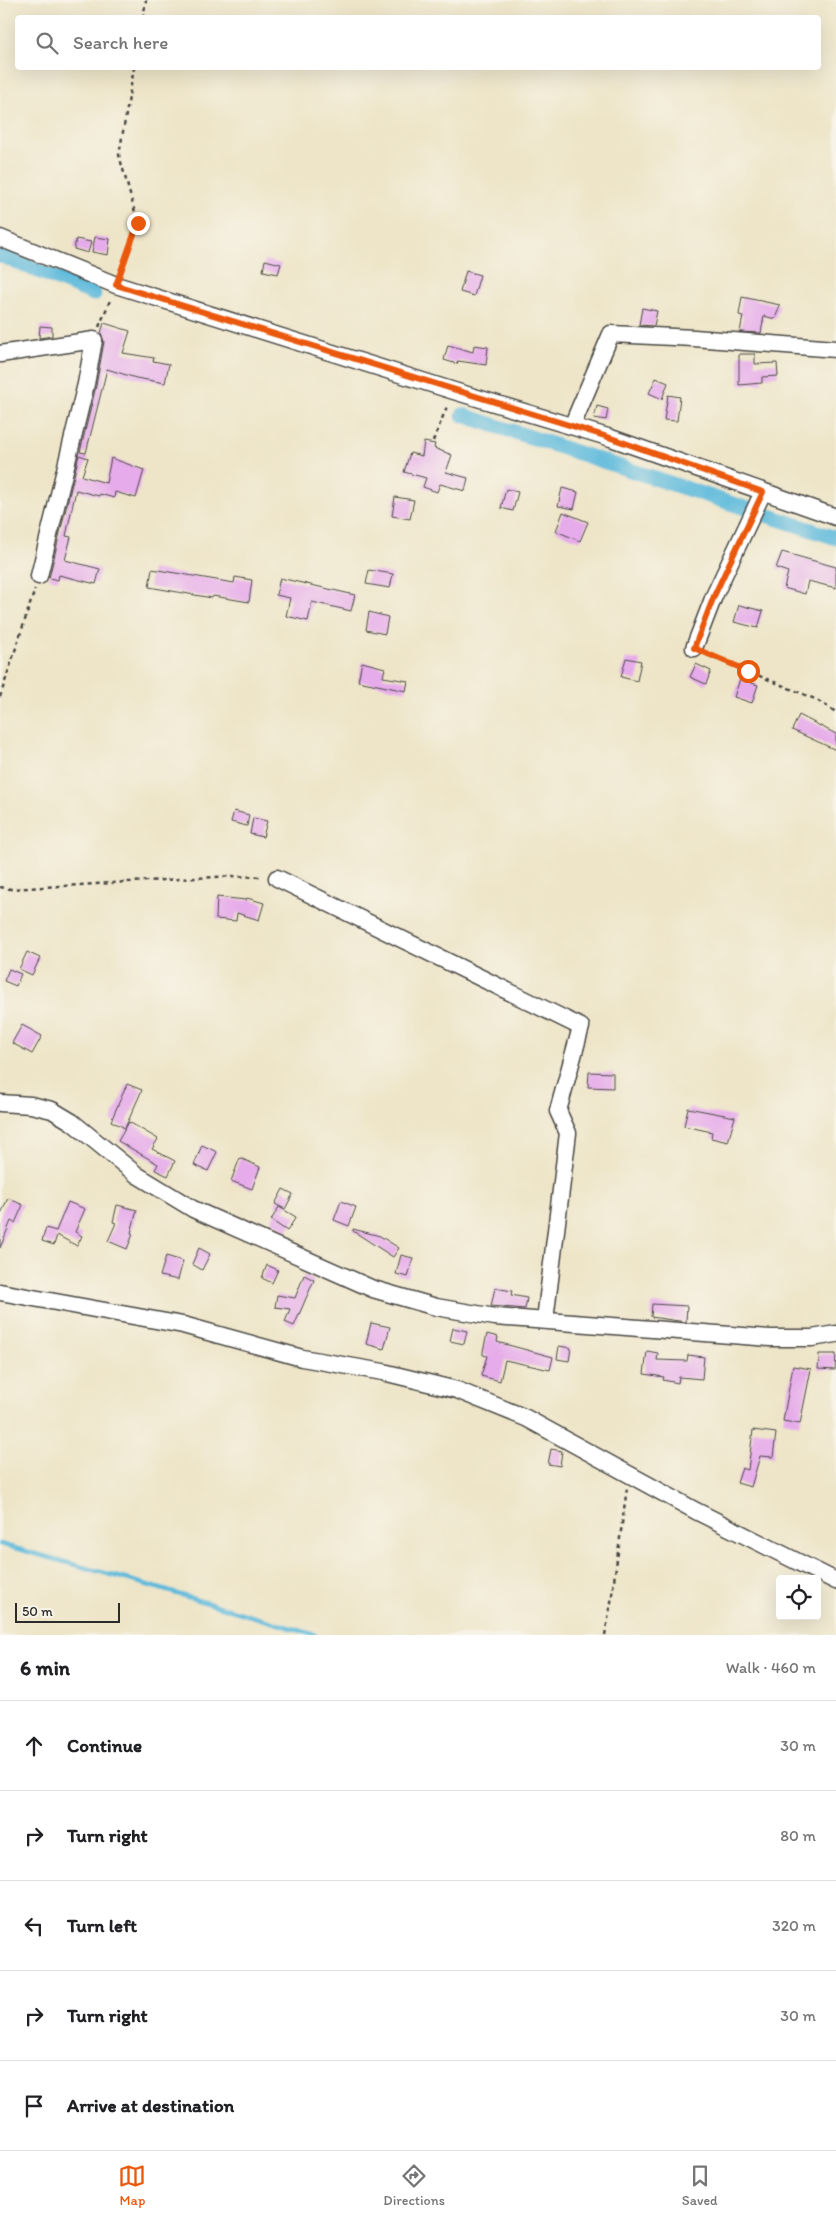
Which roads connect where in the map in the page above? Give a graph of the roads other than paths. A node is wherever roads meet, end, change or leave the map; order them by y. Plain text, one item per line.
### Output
1 (0, 238) edge
2 (836, 349) edge
3 (0, 354) edge
4 (572, 426) junction
5 (761, 499) junction
6 (836, 517) edge
7 (39, 576) road end
8 (694, 648) road end
9 (277, 878) road end
10 (0, 1103) edge
11 (0, 1292) edge
12 (545, 1320) junction
13 (836, 1334) edge
14 (836, 1581) edge

1 - 4 street
2 - 4 street
3 - 7 street
4 - 5 street
5 - 6 street
5 - 8 street
9 - 12 street
10 - 12 street
11 - 14 street
12 - 13 street

